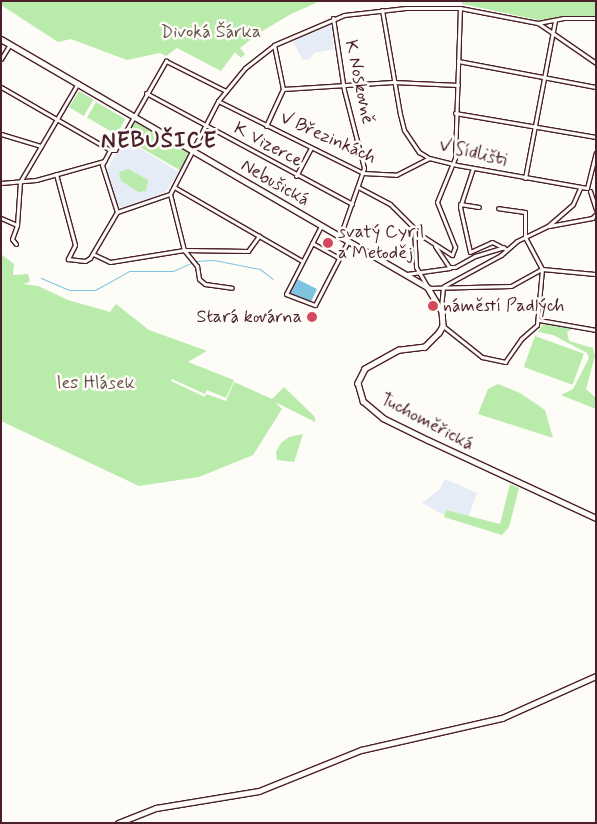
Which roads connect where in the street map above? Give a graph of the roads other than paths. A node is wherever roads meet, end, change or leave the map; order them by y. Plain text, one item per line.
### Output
1 (460, 8) junction
2 (382, 10) junction
3 (333, 18) junction
4 (596, 18) edge
5 (555, 21) junction
6 (538, 23) junction
7 (552, 31) junction
8 (1, 39) edge
9 (10, 44) junction
10 (274, 45) junction
11 (1, 59) edge
12 (458, 61) junction
13 (596, 63) edge
14 (544, 77) junction
15 (393, 82) junction
16 (78, 83) junction
17 (343, 85) junction
18 (458, 85) junction
19 (1, 87) edge
20 (596, 87) edge
21 (283, 89) junction
22 (226, 91) junction
23 (146, 93) junction
24 (218, 101) junction
25 (455, 113) junction
26 (134, 116) junction
27 (57, 119) junction
28 (266, 126) junction
29 (204, 127) junction
30 (536, 127) junction
31 (1, 134) edge
32 (596, 137) edge
33 (41, 146) junction
34 (311, 148) junction
35 (110, 150) junction
36 (193, 150) junction
37 (596, 153) edge
38 (429, 158) junction
39 (104, 161) junction
40 (453, 164) junction
41 (473, 168) junction
42 (363, 173) junction
43 (56, 174) junction
44 (296, 176) junction
45 (526, 178) junction
46 (20, 182) junction
47 (1, 183) edge
48 (174, 187) junction
49 (358, 187) junction
50 (580, 188) junction
51 (590, 191) dead end
52 (170, 194) junction
53 (352, 204) junction
54 (460, 204) junction
55 (479, 207) dead end
56 (498, 208) dead end
57 (596, 209) edge
58 (117, 212) junction
59 (596, 214) edge
60 (1, 218) edge
61 (17, 225) junction
62 (322, 225) junction
63 (548, 226) junction
64 (416, 232) junction
65 (259, 236) junction
66 (340, 236) junction
67 (525, 236) junction
68 (348, 240) junction
69 (312, 243) junction
70 (433, 243) junction
71 (16, 244) dead end
72 (505, 248) junction
73 (184, 250) junction
74 (93, 254) junction
75 (339, 258) junction
76 (302, 261) junction
77 (455, 267) junction
78 (542, 269) junction
79 (419, 272) junction
80 (407, 274) junction
81 (595, 274) edge
82 (443, 287) junction
83 (232, 288) dead end
84 (428, 288) junction
85 (441, 307) junction
86 (539, 320) junction
87 (443, 326) junction
88 (596, 330) edge
89 (596, 518) edge
90 (596, 676) edge
91 (118, 823) edge

1 - 2 street
1 - 6 street
1 - 12 street
2 - 3 street
2 - 15 street, V Sídlišti
3 - 10 street
3 - 17 street, K Noskovně
4 - 5 street
5 - 6 street
5 - 7 street
6 - 7 street
7 - 13 street
7 - 14 street
8 - 9 street, Nebušická
9 - 11 street
9 - 16 street, Nebušická
10 - 21 street
10 - 22 street
12 - 14 street
12 - 18 street
14 - 20 street
14 - 30 street
15 - 17 street
15 - 18 street
15 - 38 street, V Sídlišti
16 - 26 street, Nebušická
16 - 27 street
17 - 21 street
17 - 42 street, K Noskovně
18 - 25 street
19 - 27 street
21 - 28 street
22 - 23 street
22 - 24 street
23 - 26 street
23 - 29 street, K Vizerce
24 - 28 street, V Březinkách
24 - 29 street
25 - 30 street
25 - 40 street
26 - 35 street
26 - 36 street, Nebušická
27 - 33 street
27 - 35 street
28 - 34 street, V Březinkách
29 - 36 street
29 - 44 street, K Vizerce
30 - 32 street
30 - 45 street
31 - 33 street
33 - 46 street
34 - 42 street, V Březinkách
34 - 44 street
35 - 39 street
36 - 48 street
36 - 62 street, Nebušická
37 - 50 street
38 - 40 street, V Sídlišti
38 - 42 street, V Březinkách
39 - 43 street
39 - 58 street
40 - 41 street, V Sídlišti
40 - 70 street
41 - 45 street, V Sídlišti
41 - 54 street
42 - 49 street
43 - 46 street
43 - 74 street
44 - 53 street, K Vizerce
45 - 50 street, V Sídlišti
46 - 47 street
46 - 61 street
48 - 52 street
48 - 65 street
49 - 53 street
49 - 64 street
50 - 63 street
51 - 57 street
52 - 58 street
52 - 73 street
53 - 66 street
54 - 55 street
54 - 72 street
56 - 67 street
58 - 74 street
59 - 63 street
60 - 61 street
61 - 71 street
62 - 66 street, Nebušická
62 - 69 street
63 - 67 street
64 - 70 street
64 - 79 street
65 - 73 street
65 - 76 street
66 - 68 street, Nebušická
67 - 72 street
67 - 78 street
68 - 75 street
68 - 80 street, Nebušická
69 - 75 street
69 - 76 street
70 - 77 street
72 - 77 street
72 - 82 street
73 - 74 street
73 - 83 street
75 - 76 street
77 - 79 street
78 - 81 street
78 - 82 street
78 - 86 street
79 - 80 street
79 - 84 street
80 - 84 street
82 - 84 street
82 - 85 street
84 - 85 street
85 - 87 street
86 - 87 street
86 - 88 street
87 - 89 street, Tuchoměřická
90 - 91 street

